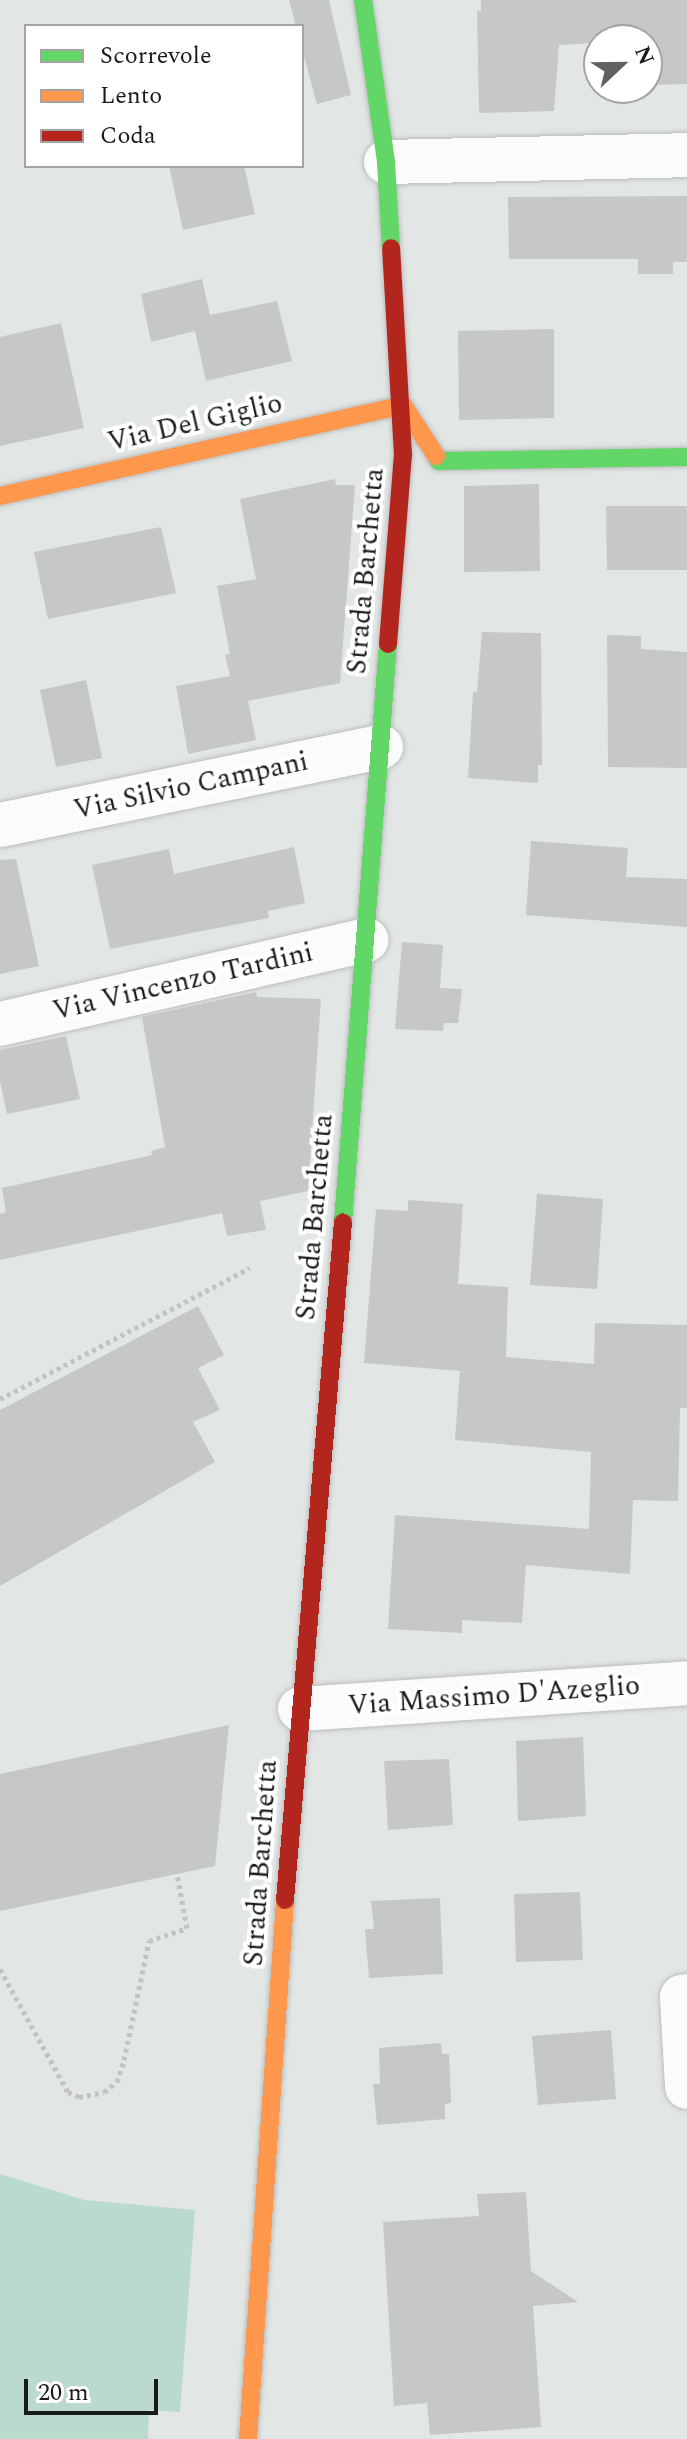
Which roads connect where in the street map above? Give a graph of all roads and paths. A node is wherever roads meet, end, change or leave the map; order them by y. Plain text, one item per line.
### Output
1 (363, 0) edge
2 (687, 155) edge
3 (386, 162) junction
4 (403, 405) junction
5 (687, 457) edge
6 (0, 496) edge
7 (381, 747) junction
8 (0, 825) edge
9 (366, 940) junction
10 (0, 1024) edge
11 (250, 1268) dead end
12 (0, 1399) edge
13 (687, 1683) edge
14 (300, 1709) junction
15 (177, 1874) dead end
16 (0, 1969) edge
17 (685, 1996) edge
18 (687, 2087) edge
19 (248, 2439) edge

1 - 3 street, Strada Barchetta
2 - 3 street
3 - 4 street, Strada Barchetta
4 - 5 street
4 - 6 street, Via Del Giglio
4 - 7 street, Strada Barchetta
7 - 8 street, Via Silvio Campani
7 - 9 street, Strada Barchetta
9 - 10 street, Via Vincenzo Tardini
9 - 14 street, Strada Barchetta
11 - 12 path
13 - 14 street, Via Massimo D'Azeglio
14 - 19 street, Strada Barchetta
15 - 16 path
17 - 18 street

